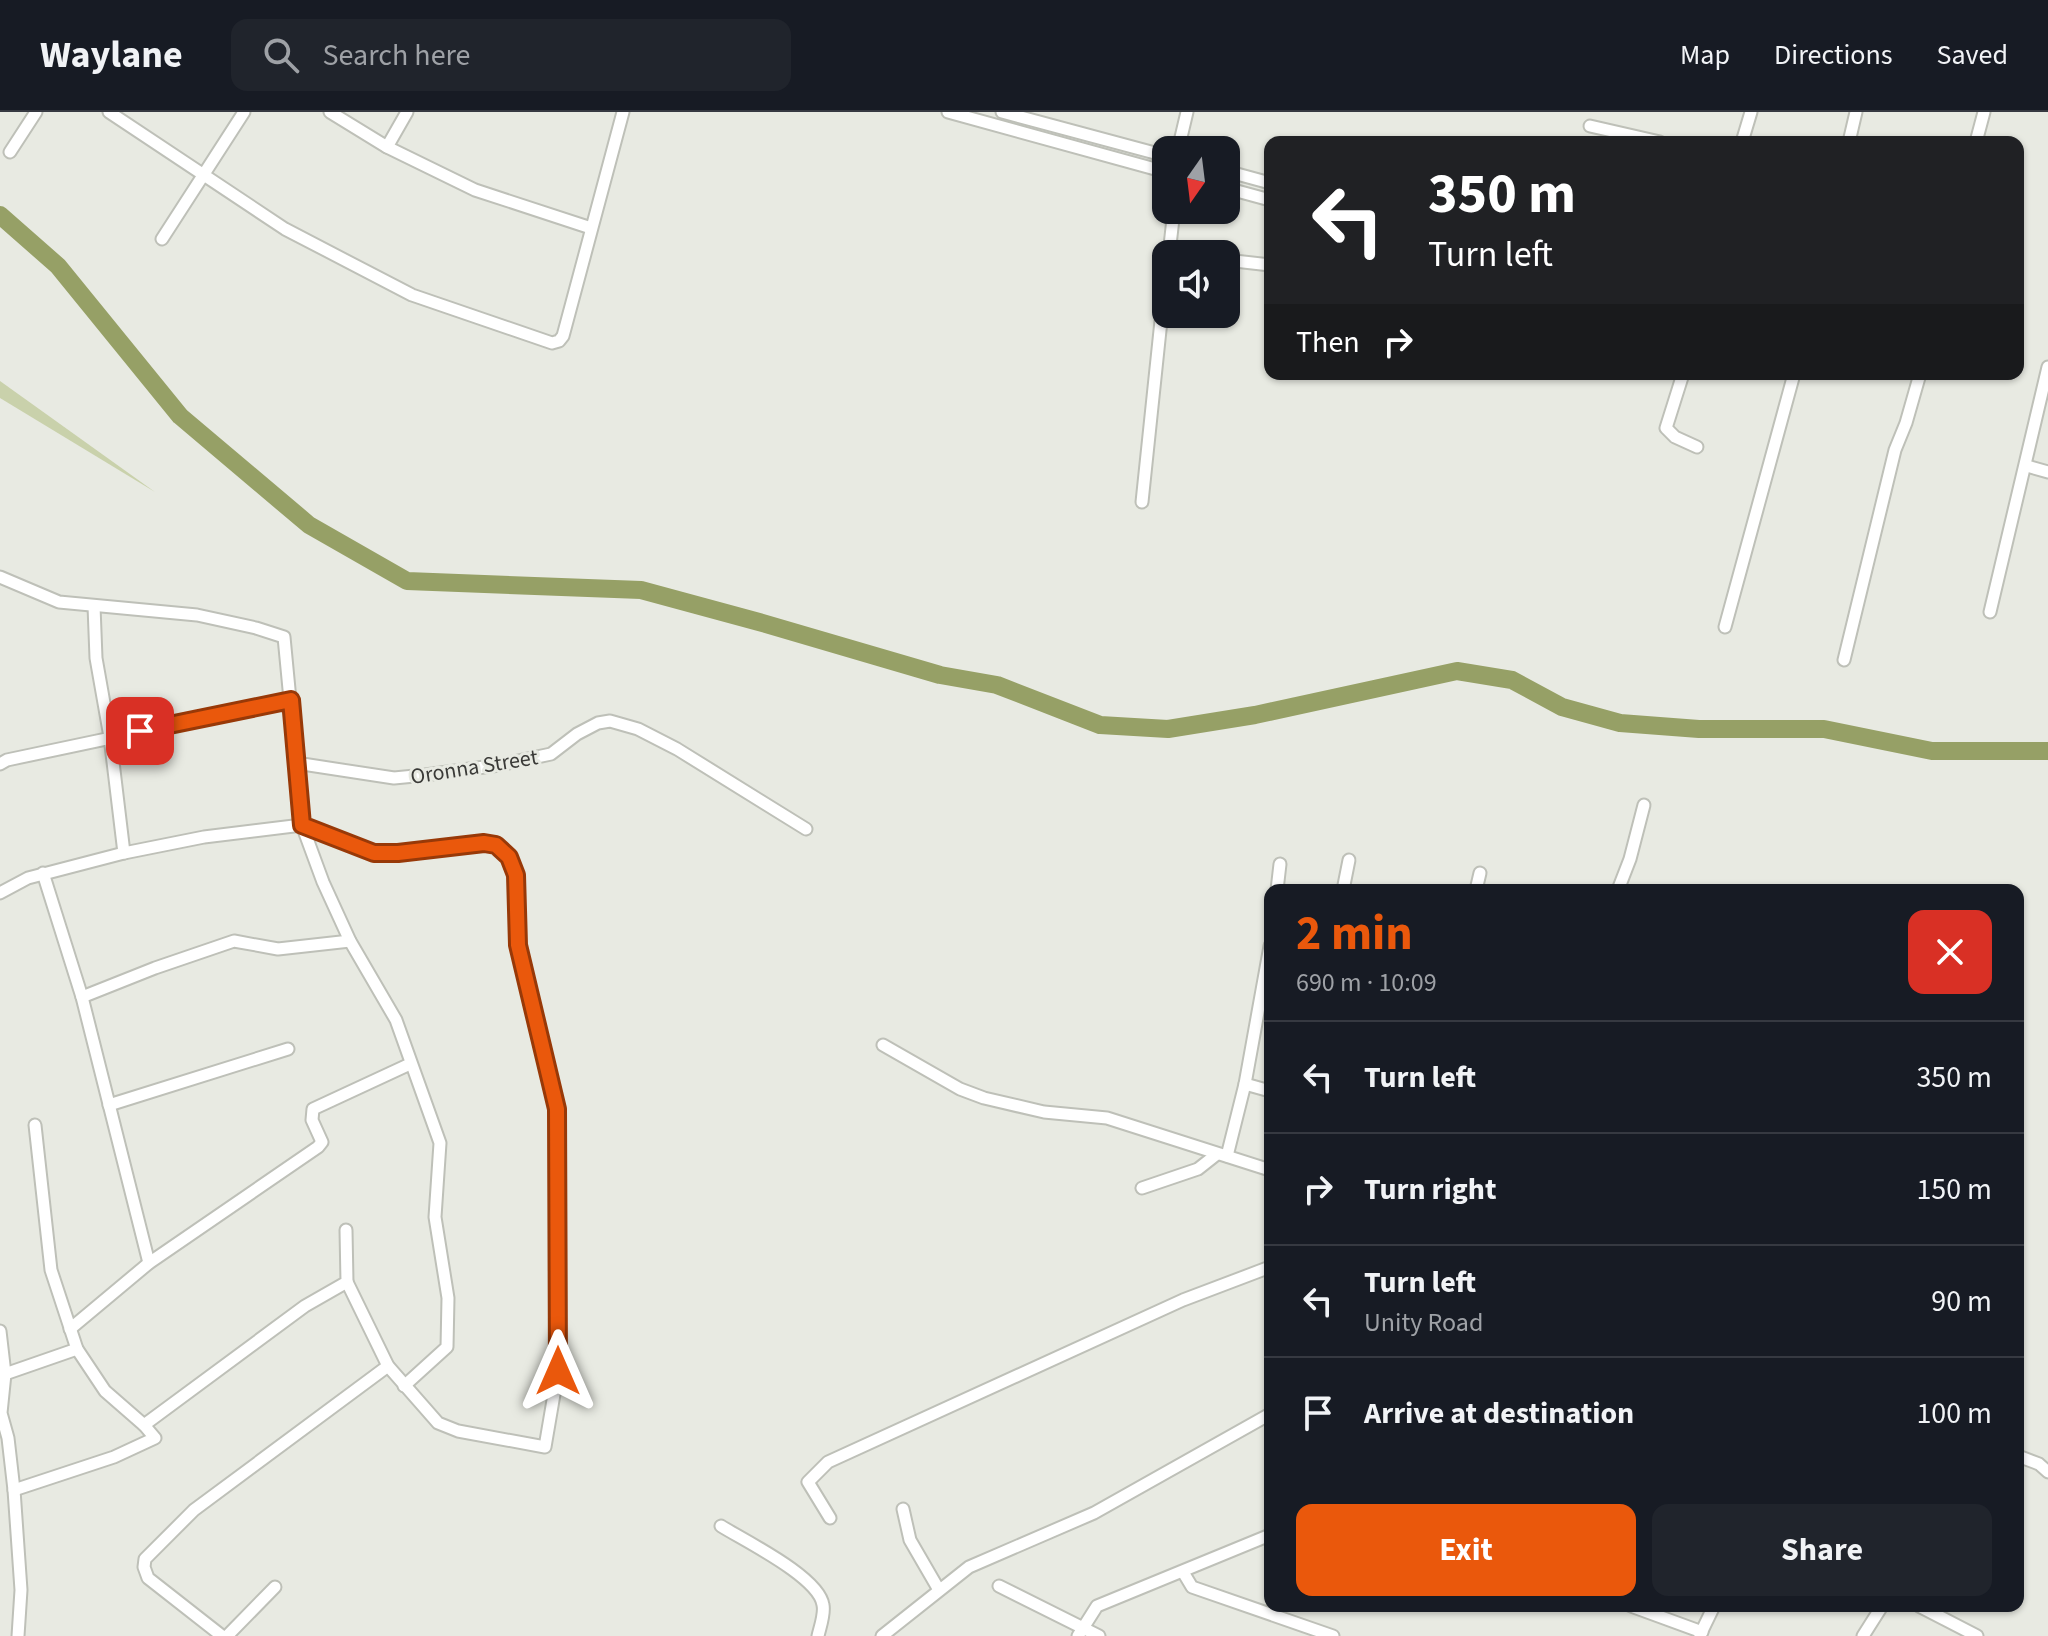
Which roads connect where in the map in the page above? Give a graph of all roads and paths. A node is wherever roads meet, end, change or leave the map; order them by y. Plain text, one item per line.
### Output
1 (36, 112) edge
2 (109, 112) edge
3 (244, 112) edge
4 (330, 112) edge
5 (407, 112) edge
6 (623, 112) edge
7 (948, 112) edge
8 (1187, 112) edge
9 (1751, 112) edge
10 (1856, 112) edge
11 (1984, 112) edge
12 (1007, 113) edge
13 (1590, 126) dead end
14 (1009, 129) junction
15 (1181, 136) edge
16 (1634, 136) edge
17 (1744, 136) edge
18 (1850, 136) edge
19 (1978, 136) edge
20 (387, 147) junction
21 (10, 152) dead end
22 (1152, 152) edge
23 (1152, 168) edge
24 (1240, 175) edge
25 (205, 176) junction
26 (1264, 181) edge
27 (1240, 192) edge
28 (1264, 198) edge
29 (591, 228) junction
30 (162, 239) dead end
31 (1240, 262) edge
32 (1264, 264) edge
33 (1160, 328) edge
34 (2048, 367) edge
35 (1681, 380) edge
36 (1792, 380) edge
37 (1918, 380) edge
38 (1697, 447) dead end
39 (2027, 466) junction
40 (2048, 472) edge
41 (1142, 502) dead end
42 (0, 577) edge
43 (94, 606) junction
44 (1990, 612) dead end
45 (1725, 627) dead end
46 (1844, 660) dead end
47 (291, 700) junction
48 (110, 737) junction
49 (296, 763) junction
50 (0, 764) edge
51 (1644, 805) dead end
52 (302, 825) junction
53 (806, 829) dead end
54 (124, 853) junction
55 (1349, 860) dead end
56 (1280, 864) dead end
57 (43, 873) junction
58 (1480, 873) dead end
59 (1278, 884) edge
60 (1344, 884) edge
61 (1477, 884) edge
62 (1620, 884) edge
63 (0, 893) edge
64 (350, 941) junction
65 (1264, 979) edge
66 (82, 997) junction
67 (883, 1045) dead end
68 (288, 1049) dead end
69 (410, 1064) junction
70 (1245, 1084) junction
71 (1264, 1089) edge
72 (109, 1105) junction
73 (35, 1125) dead end
74 (1222, 1155) junction
75 (1264, 1168) edge
76 (1142, 1188) dead end
77 (346, 1230) dead end
78 (149, 1263) junction
79 (1264, 1269) edge
80 (347, 1282) junction
81 (70, 1329) junction
82 (0, 1331) edge
83 (77, 1349) junction
84 (388, 1366) junction
85 (5, 1374) junction
86 (404, 1386) junction
87 (1, 1413) edge
88 (1264, 1417) edge
89 (144, 1425) junction
90 (2024, 1458) edge
91 (2048, 1472) edge
92 (14, 1490) junction
93 (903, 1509) dead end
94 (830, 1518) dead end
95 (721, 1526) dead end
96 (1264, 1538) edge
97 (1183, 1572) junction
98 (999, 1586) dead end
99 (275, 1587) dead end
100 (939, 1590) junction
101 (1646, 1612) edge
102 (1711, 1612) edge
103 (1878, 1612) edge
104 (1931, 1612) edge
105 (1080, 1632) edge
106 (1701, 1634) edge
107 (18, 1636) edge
108 (225, 1636) edge
109 (818, 1636) edge
110 (882, 1636) edge
111 (1099, 1636) edge
112 (1333, 1636) edge
113 (1863, 1636) edge
114 (1977, 1636) edge

1 - 21 street
2 - 25 street
3 - 25 street
4 - 20 street
5 - 20 street
6 - 29 street
7 - 14 street
8 - 15 street
9 - 17 street
10 - 18 street
11 - 19 street
12 - 14 street
12 - 22 street
13 - 16 street
14 - 23 street
20 - 29 street
24 - 26 street
25 - 29 street
25 - 30 street
27 - 28 street
31 - 32 street
33 - 41 street
34 - 39 street
35 - 38 street
36 - 45 street
37 - 46 street
39 - 40 street
39 - 44 street
42 - 43 street
43 - 47 street
43 - 48 street
47 - 48 street
47 - 49 street
48 - 50 street
48 - 54 street
49 - 52 street
49 - 53 street, Oronna Street
51 - 62 street
52 - 54 street
52 - 64 street
52 - 86 street
54 - 57 street
55 - 60 street
56 - 59 street
57 - 63 street
57 - 66 street
58 - 61 street
64 - 66 street
64 - 69 street
65 - 70 street
66 - 72 street
67 - 74 street
68 - 72 street
69 - 78 street
69 - 86 street
70 - 71 street
70 - 74 street
72 - 78 street
73 - 81 street
74 - 75 street
74 - 76 street
77 - 80 street
78 - 81 street
79 - 94 street
80 - 84 street
80 - 89 street
81 - 83 street
82 - 85 street
83 - 85 street
83 - 89 street
84 - 86 street
84 - 108 street
85 - 87 street
87 - 92 street
88 - 100 street
89 - 92 street
90 - 91 street
92 - 107 street
93 - 100 street
95 - 109 street
96 - 97 street
97 - 105 street
97 - 112 street
98 - 105 street
99 - 108 street
100 - 110 street
101 - 106 street
102 - 106 street
103 - 113 street
104 - 114 street
105 - 111 street

